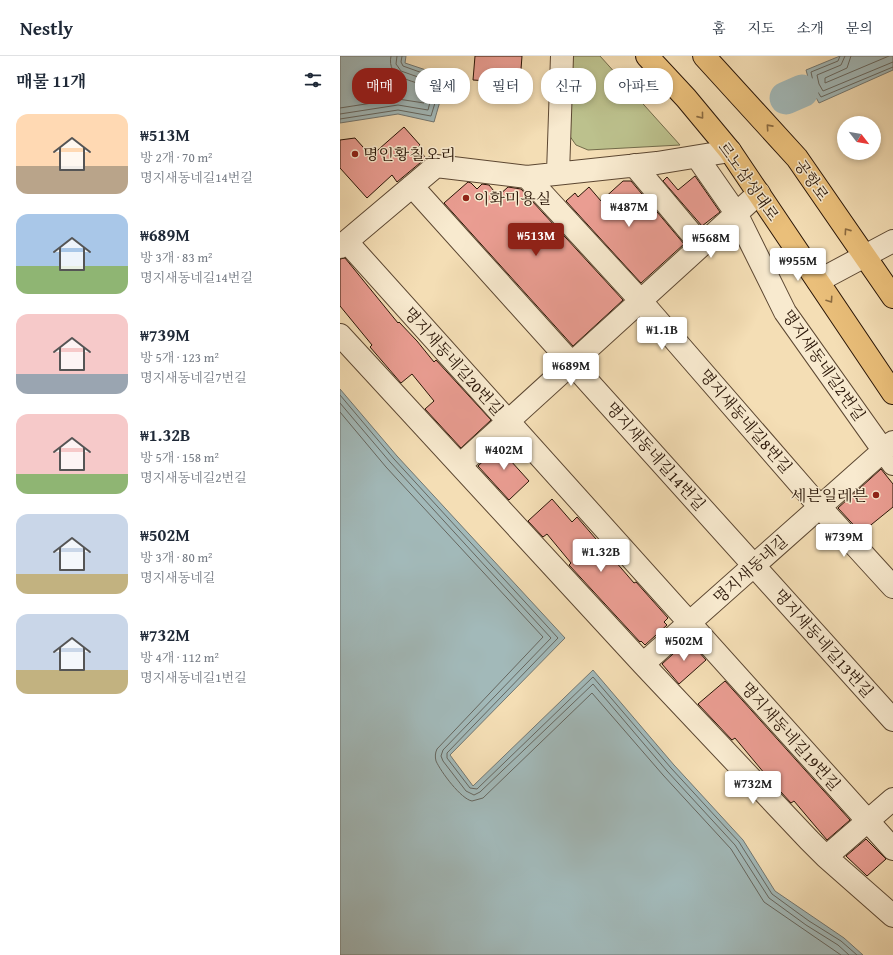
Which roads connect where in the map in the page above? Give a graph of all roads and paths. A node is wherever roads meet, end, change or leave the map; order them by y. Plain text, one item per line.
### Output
1 (562, 56) edge
2 (647, 56) edge
3 (704, 56) edge
4 (718, 64) edge
5 (730, 152) junction
6 (696, 157) junction
7 (634, 165) junction
8 (558, 173) junction
9 (527, 176) junction
10 (412, 186) junction
11 (759, 193) junction
12 (736, 213) junction
13 (893, 241) edge
14 (343, 244) edge
15 (702, 245) junction
16 (864, 256) junction
17 (818, 281) junction
18 (893, 297) edge
19 (640, 300) junction
20 (340, 335) edge
21 (572, 363) junction
22 (893, 393) edge
23 (508, 421) junction
24 (890, 452) edge
25 (460, 465) junction
26 (819, 506) junction
27 (755, 566) junction
28 (893, 587) edge
29 (690, 623) junction
30 (643, 664) junction
31 (893, 720) edge
32 (893, 799) edge
33 (867, 821) junction
34 (893, 849) edge
35 (826, 857) junction
36 (893, 916) edge

1 - 8 street
2 -> 5 main road, 르노삼성대로
3 - 4 main road
16 -> 4 main road, 공항로
5 - 6 street
5 - 11 main road, 르노삼성대로
6 - 7 street
6 - 12 street, 명지새동네길2번길
7 - 8 street
7 - 15 street
8 - 9 street
9 - 10 street
9 - 19 street, 명지새동네길8번길
10 - 14 street
10 - 21 street, 명지새동네길14번길
11 - 12 street
11 - 17 main road, 르노삼성대로
12 - 15 street
12 - 24 street, 명지새동네길2번길
13 - 16 street
14 - 23 street, 명지새동네길20번길
15 - 19 street
16 - 17 street
16 - 18 main road, 공항로
17 -> 22 main road, 르노삼성대로
19 - 21 street
19 - 26 street, 명지새동네길8번길
20 - 25 street
21 - 23 street
21 - 27 street, 명지새동네길14번길
23 - 25 street
23 - 29 street, 명지새동네길20번길
24 - 26 street, 명지새동네길
25 - 30 street
26 - 27 street, 명지새동네길
26 - 28 street, 명지새동네길8번길
27 - 29 street, 명지새동네길
27 - 31 street, 명지새동네길13번길
29 - 30 street, 명지새동네길
29 - 33 street, 명지새동네길19번길
30 - 35 street
32 - 33 street
33 - 34 street, 명지새동네길19번길
33 - 35 street
35 - 36 street

